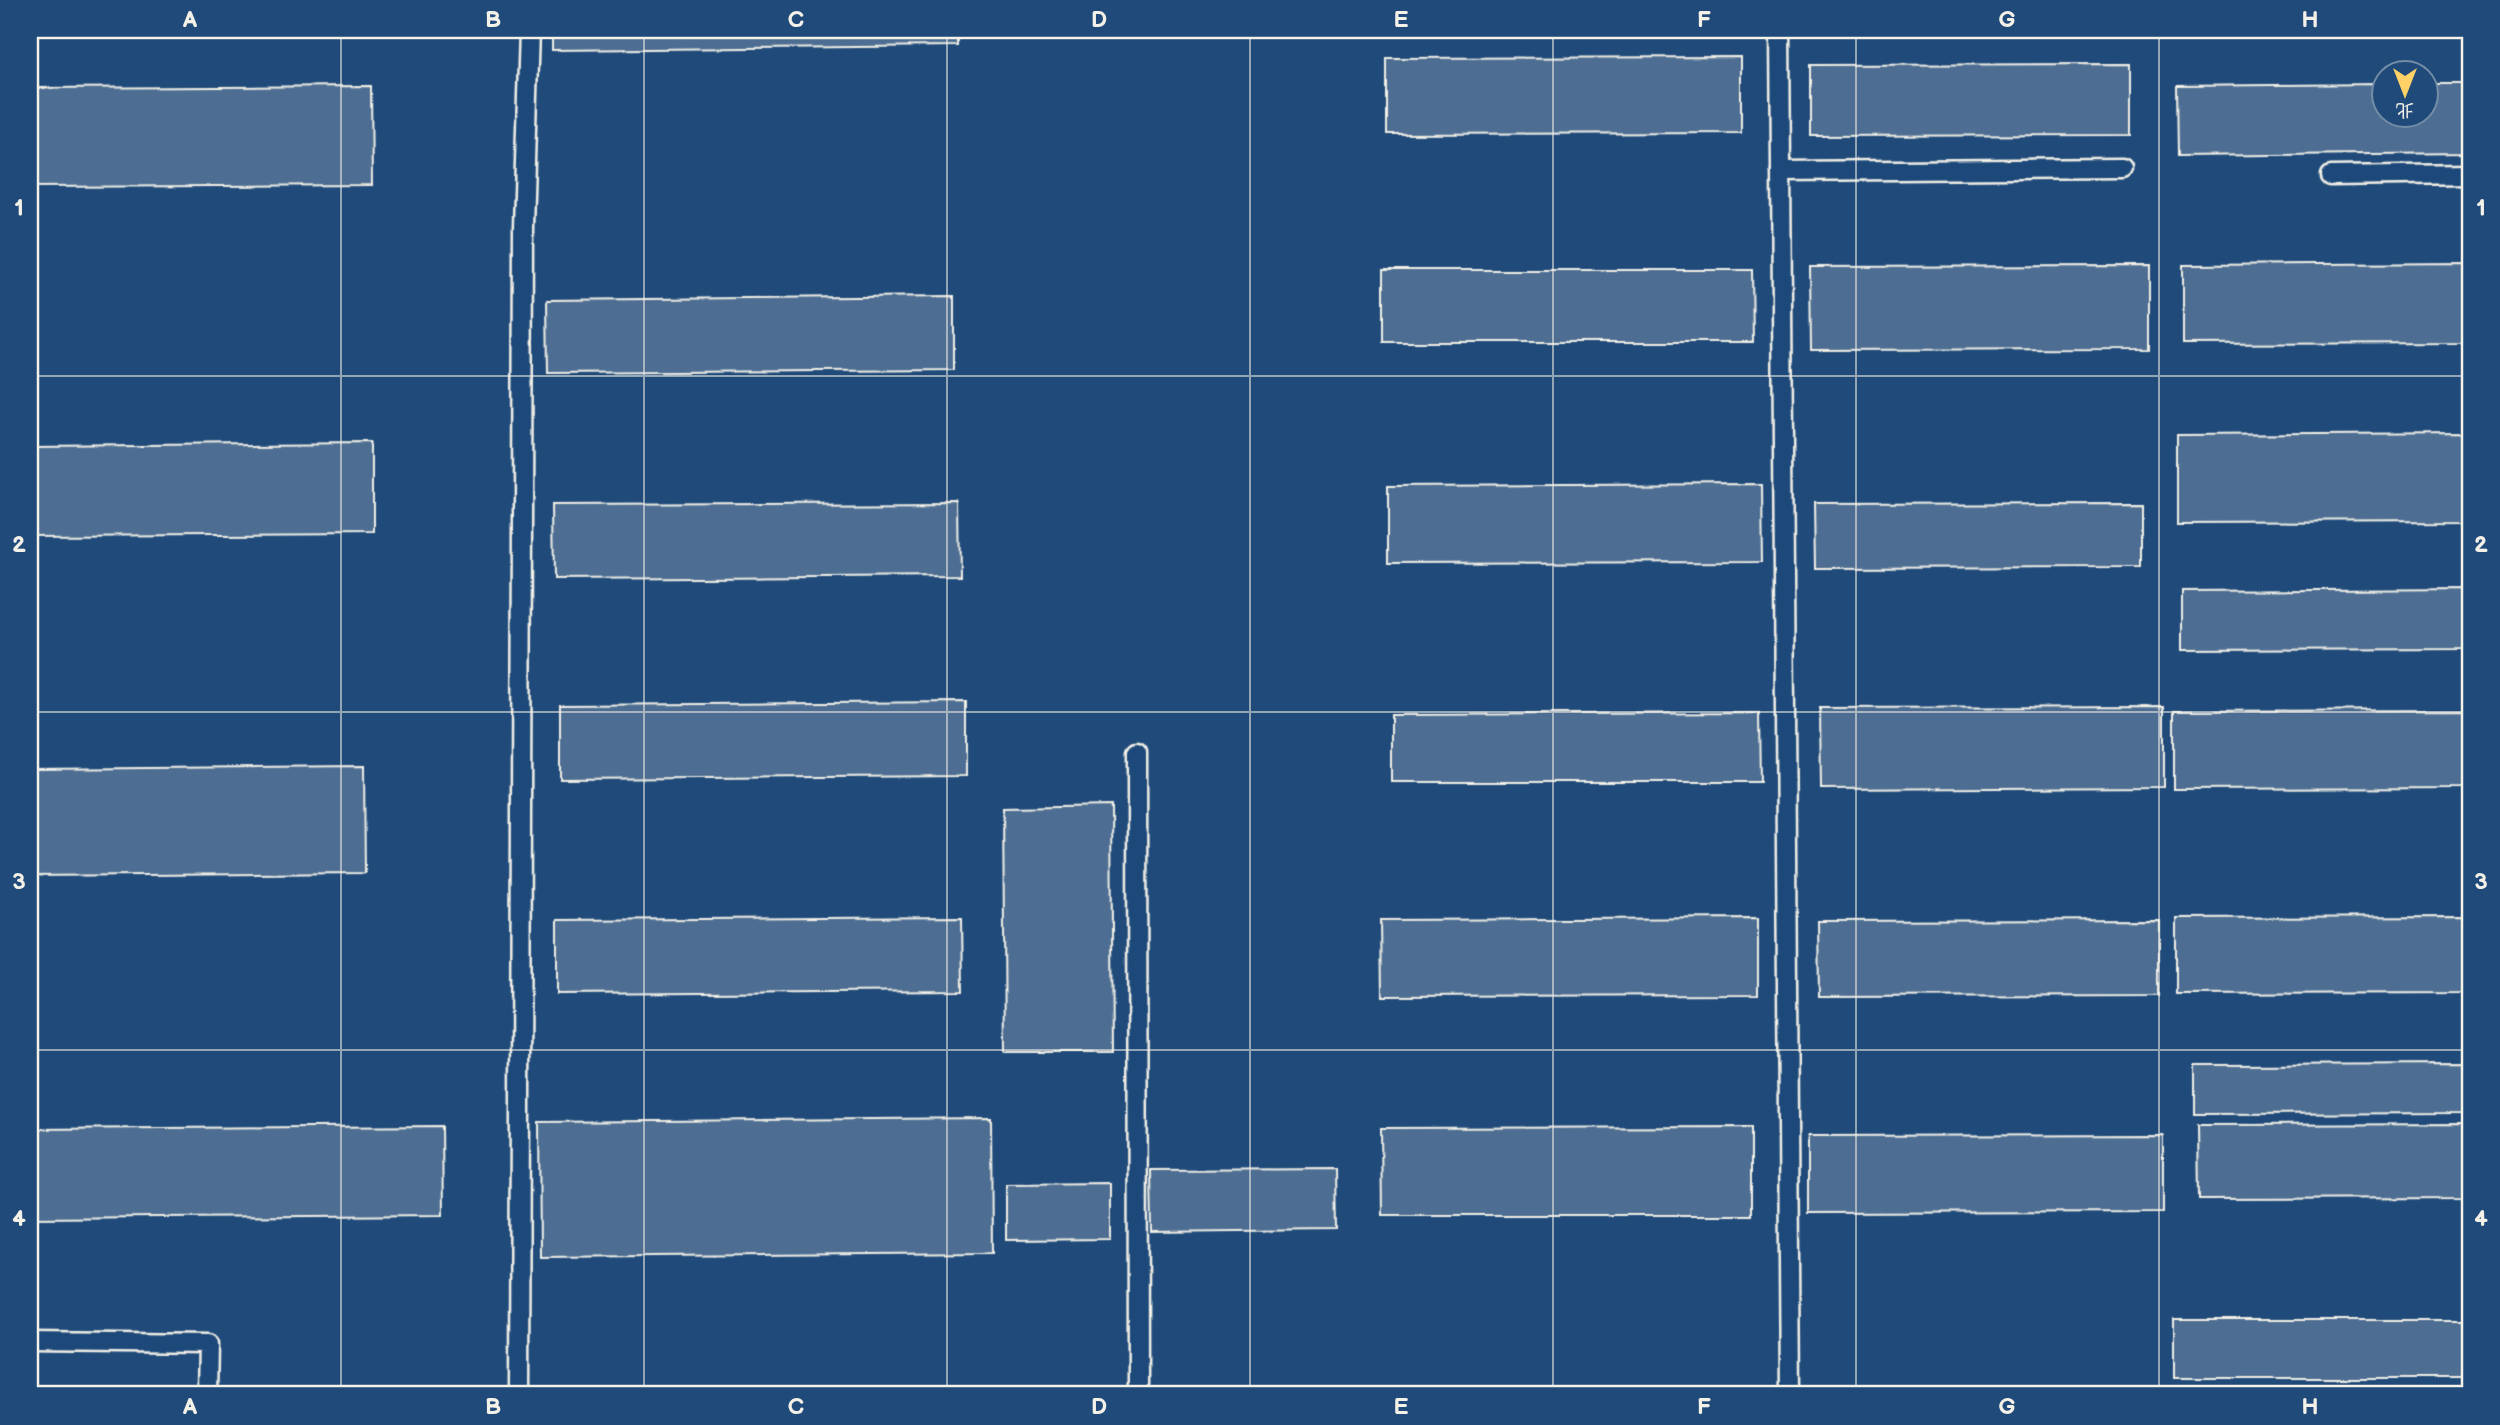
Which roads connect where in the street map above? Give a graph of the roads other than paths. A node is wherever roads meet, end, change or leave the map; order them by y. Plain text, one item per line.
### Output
1 (529, 30) edge
2 (1780, 30) edge
3 (2122, 168) dead end
4 (1781, 171) junction
5 (2470, 174) edge
6 (2331, 177) dead end
7 (1137, 752) dead end
8 (30, 1342) edge
9 (207, 1395) edge
10 (519, 1395) edge
11 (1138, 1395) edge
12 (1790, 1395) edge

1 - 10 lane
2 - 4 lane
3 - 4 lane
4 - 12 lane
5 - 6 lane
7 - 11 lane
8 - 9 lane

